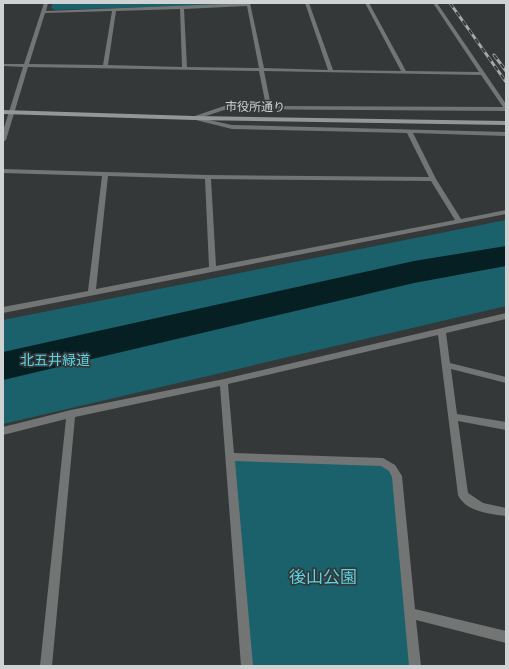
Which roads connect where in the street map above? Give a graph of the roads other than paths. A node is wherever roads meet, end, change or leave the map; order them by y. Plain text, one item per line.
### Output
1 (46, 3) edge
2 (307, 3) edge
3 (367, 3) edge
4 (435, 3) edge
5 (249, 4) edge
6 (182, 7) junction
7 (114, 11) junction
8 (44, 12) junction
9 (3, 65) edge
10 (27, 65) junction
11 (105, 67) junction
12 (185, 68) junction
13 (262, 70) junction
14 (331, 71) junction
15 (404, 72) junction
16 (483, 74) junction
17 (269, 106) junction
18 (506, 109) edge
19 (3, 112) edge
20 (12, 113) junction
21 (194, 118) junction
22 (506, 123) edge
23 (409, 132) junction
24 (506, 134) edge
25 (3, 140) edge
26 (3, 171) edge
27 (105, 174) junction
28 (208, 177) junction
29 (433, 179) junction
30 (506, 212) edge
31 (459, 221) junction
32 (213, 269) junction
33 (92, 293) junction
34 (3, 310) edge
35 (506, 316) edge
36 (442, 332) junction
37 (446, 365) junction
38 (506, 380) edge
39 (224, 382) junction
40 (71, 414) junction
41 (453, 417) junction
42 (506, 426) edge
43 (3, 431) edge
44 (230, 457) junction
45 (506, 512) edge
46 (410, 613) junction
47 (506, 637) edge
48 (46, 666) edge
49 (247, 666) edge
50 (415, 666) edge

1 - 8 street
2 - 14 street
3 - 15 street
4 - 16 street
5 - 6 street
5 - 13 street
6 - 7 street
6 - 12 street
7 - 8 street
7 - 11 street
8 - 10 street
9 - 10 street
10 - 11 street
10 - 20 street
11 - 12 street
12 - 13 street
13 - 14 street
13 - 17 street
14 - 15 street
15 - 16 street
16 - 18 street
17 - 18 street
17 - 21 street
19 - 20 street, 市役所通り
20 - 21 street, 市役所通り
20 - 25 street
21 - 22 street, 市役所通り
21 - 23 street
23 - 24 street
23 - 29 street
26 - 27 street
27 - 28 street
27 - 33 street
28 - 29 street
28 - 32 street
29 - 31 street
30 - 31 street
31 - 32 street
32 - 33 street
33 - 34 street
35 - 36 street
36 - 37 street
36 - 39 street
37 - 38 street
37 - 41 street
39 - 40 street
39 - 44 street
40 - 43 street
40 - 48 street
41 - 42 street
41 - 45 street
44 - 46 street
44 - 49 street
46 - 47 street
46 - 50 street

